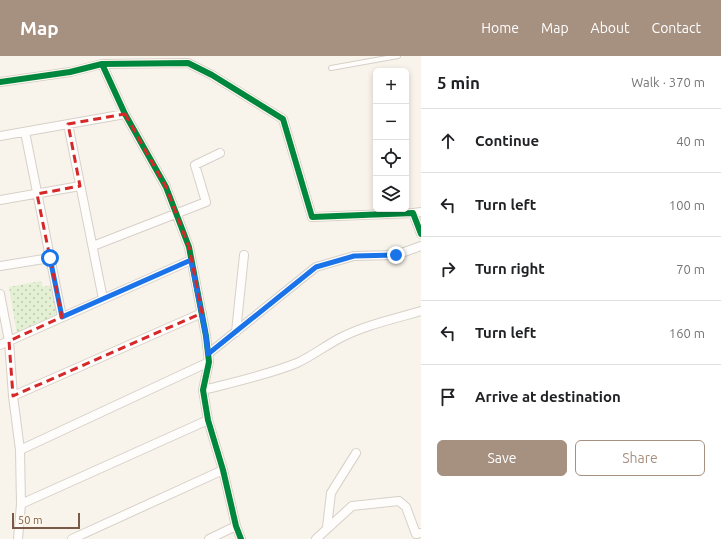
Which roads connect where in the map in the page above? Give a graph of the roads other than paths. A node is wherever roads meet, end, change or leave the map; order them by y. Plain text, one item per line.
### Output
1 (398, 56) edge
2 (102, 64) junction
3 (331, 68) dead end
4 (0, 82) edge
5 (125, 114) junction
6 (68, 124) junction
7 (25, 132) junction
8 (0, 136) edge
9 (220, 153) dead end
10 (80, 186) junction
11 (37, 194) junction
12 (0, 200) edge
13 (417, 212) edge
14 (176, 213) junction
15 (421, 234) edge
16 (93, 246) junction
17 (421, 246) edge
18 (244, 255) dead end
19 (50, 258) junction
20 (191, 260) junction
21 (0, 266) edge
22 (0, 294) edge
23 (103, 299) junction
24 (421, 311) edge
25 (202, 313) junction
26 (62, 317) junction
27 (236, 332) junction
28 (9, 341) junction
29 (0, 345) edge
30 (209, 358) junction
31 (203, 390) junction
32 (13, 396) junction
33 (208, 420) junction
34 (20, 450) junction
35 (356, 453) dead end
36 (223, 470) junction
37 (21, 504) junction
38 (236, 526) junction
39 (327, 527) junction
40 (421, 533) edge
41 (18, 539) edge
42 (72, 539) edge
43 (209, 539) edge
44 (241, 539) edge
45 (316, 539) edge

1 - 3 lane
2 - 4 street
2 - 5 street
2 - 13 street
5 - 6 street
5 - 14 street
6 - 7 street
6 - 10 street
7 - 8 street
7 - 11 street
9 - 14 street
10 - 11 street
10 - 16 street
11 - 12 street
11 - 19 street
13 - 15 street
14 - 16 street
14 - 20 street
16 - 23 street
17 - 27 street
18 - 27 street
19 - 21 street
19 - 26 street
20 - 23 street
20 - 25 street
22 - 28 street
23 - 26 street
24 - 31 street
25 - 30 street
25 - 32 street
26 - 28 street
27 - 30 street
28 - 29 street
28 - 32 street
30 - 31 street
30 - 34 street
31 - 33 street
32 - 34 street
33 - 36 street
33 - 37 street
34 - 37 street
35 - 39 street
36 - 38 street
36 - 42 street
37 - 41 street
38 - 43 street
38 - 44 street
39 - 40 street
39 - 45 street

